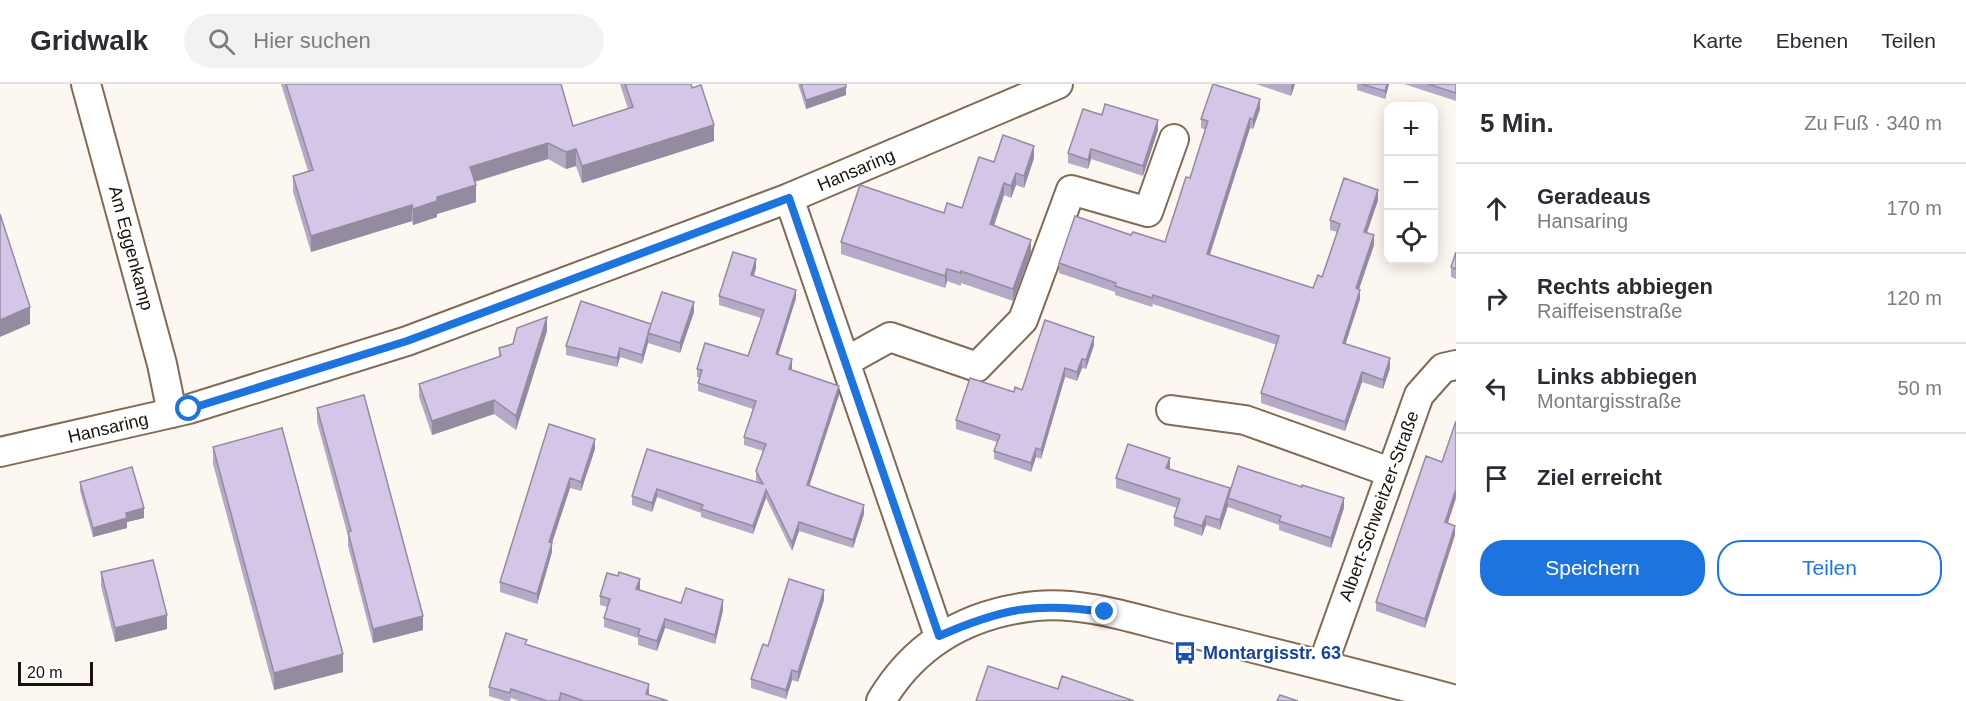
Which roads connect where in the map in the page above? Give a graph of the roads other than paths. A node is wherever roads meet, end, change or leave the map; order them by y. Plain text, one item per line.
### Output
1 (86, 84) edge
2 (1058, 84) edge
3 (1174, 139) dead end
4 (789, 198) junction
5 (845, 362) junction
6 (1456, 365) edge
7 (1171, 410) dead end
8 (172, 413) junction
9 (0, 452) edge
10 (1390, 472) junction
11 (939, 636) junction
12 (1323, 664) junction
13 (1456, 700) edge
14 (881, 701) edge

1 - 8 street, Am Eggenkamp
2 - 4 street, Hansaring
3 - 5 street
4 - 5 street
4 - 8 street, Hansaring
5 - 11 street
6 - 10 street, Albert-Schweitzer-Straße
7 - 10 street
8 - 9 street, Hansaring
10 - 12 street, Albert-Schweitzer-Straße
11 - 12 street
11 - 14 street
12 - 13 street

